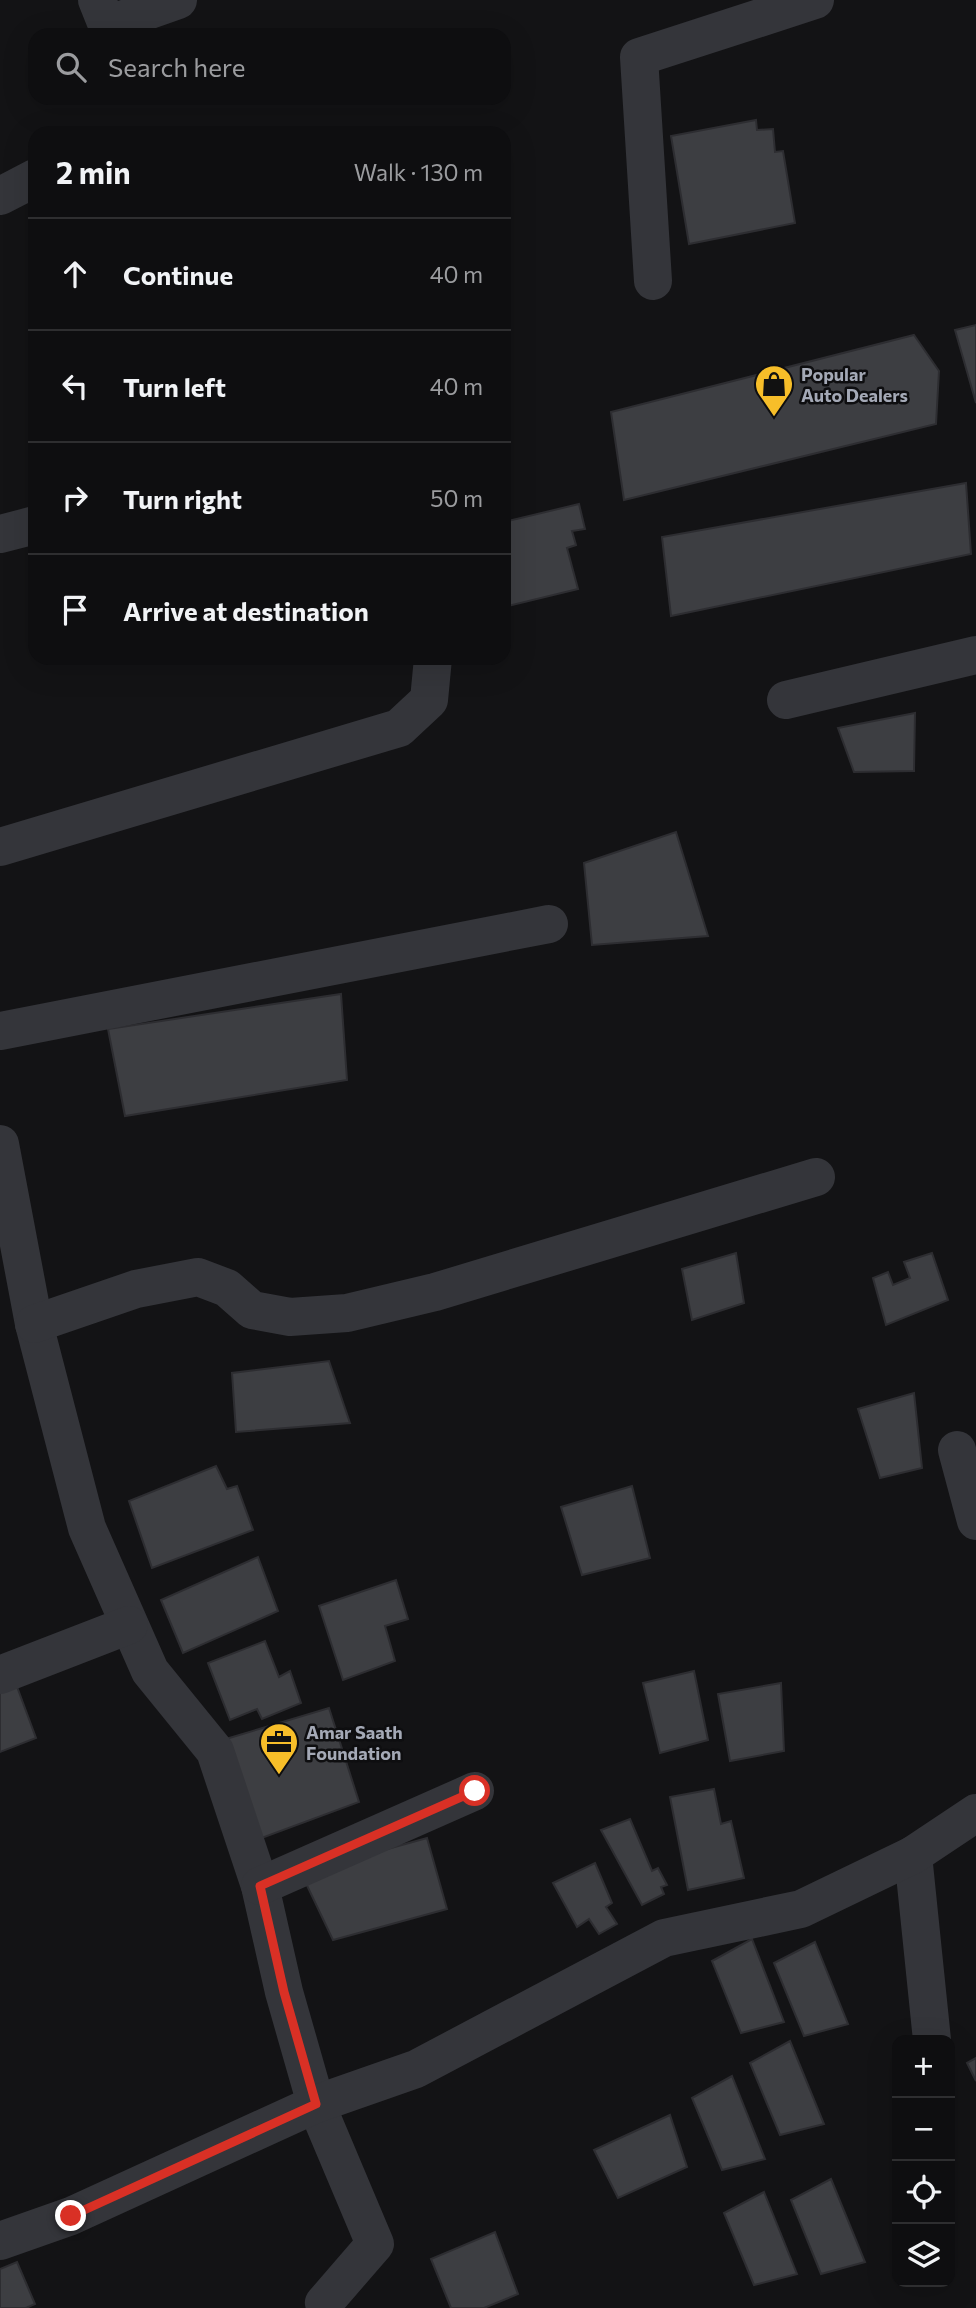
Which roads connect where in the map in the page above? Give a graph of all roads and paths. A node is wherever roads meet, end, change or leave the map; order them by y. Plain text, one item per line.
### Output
1 (97, 0) edge
2 (178, 0) edge
3 (815, 0) edge
4 (28, 182) edge
5 (0, 196) edge
6 (653, 281) dead end
7 (28, 527) edge
8 (0, 534) edge
9 (976, 655) edge
10 (432, 665) edge
11 (786, 700) dead end
12 (0, 847) edge
13 (549, 924) dead end
14 (0, 1031) edge
15 (0, 1144) edge
16 (816, 1177) dead end
17 (34, 1324) junction
18 (957, 1450) dead end
19 (976, 1521) edge
20 (129, 1625) junction
21 (0, 1675) edge
22 (475, 1791) dead end
23 (976, 1812) edge
24 (912, 1855) junction
25 (260, 1886) junction
26 (931, 2035) edge
27 (316, 2104) junction
28 (0, 2241) edge
29 (326, 2308) edge

1 - 2 street
3 - 6 street
4 - 5 street
7 - 8 street
9 - 11 street
10 - 12 street
13 - 14 street
15 - 17 street
16 - 17 street
17 - 20 street
18 - 19 street
20 - 21 street
20 - 25 street
22 - 25 street
23 - 24 street
24 - 26 street
24 - 27 street
25 - 27 street
27 - 28 street
27 - 29 street

